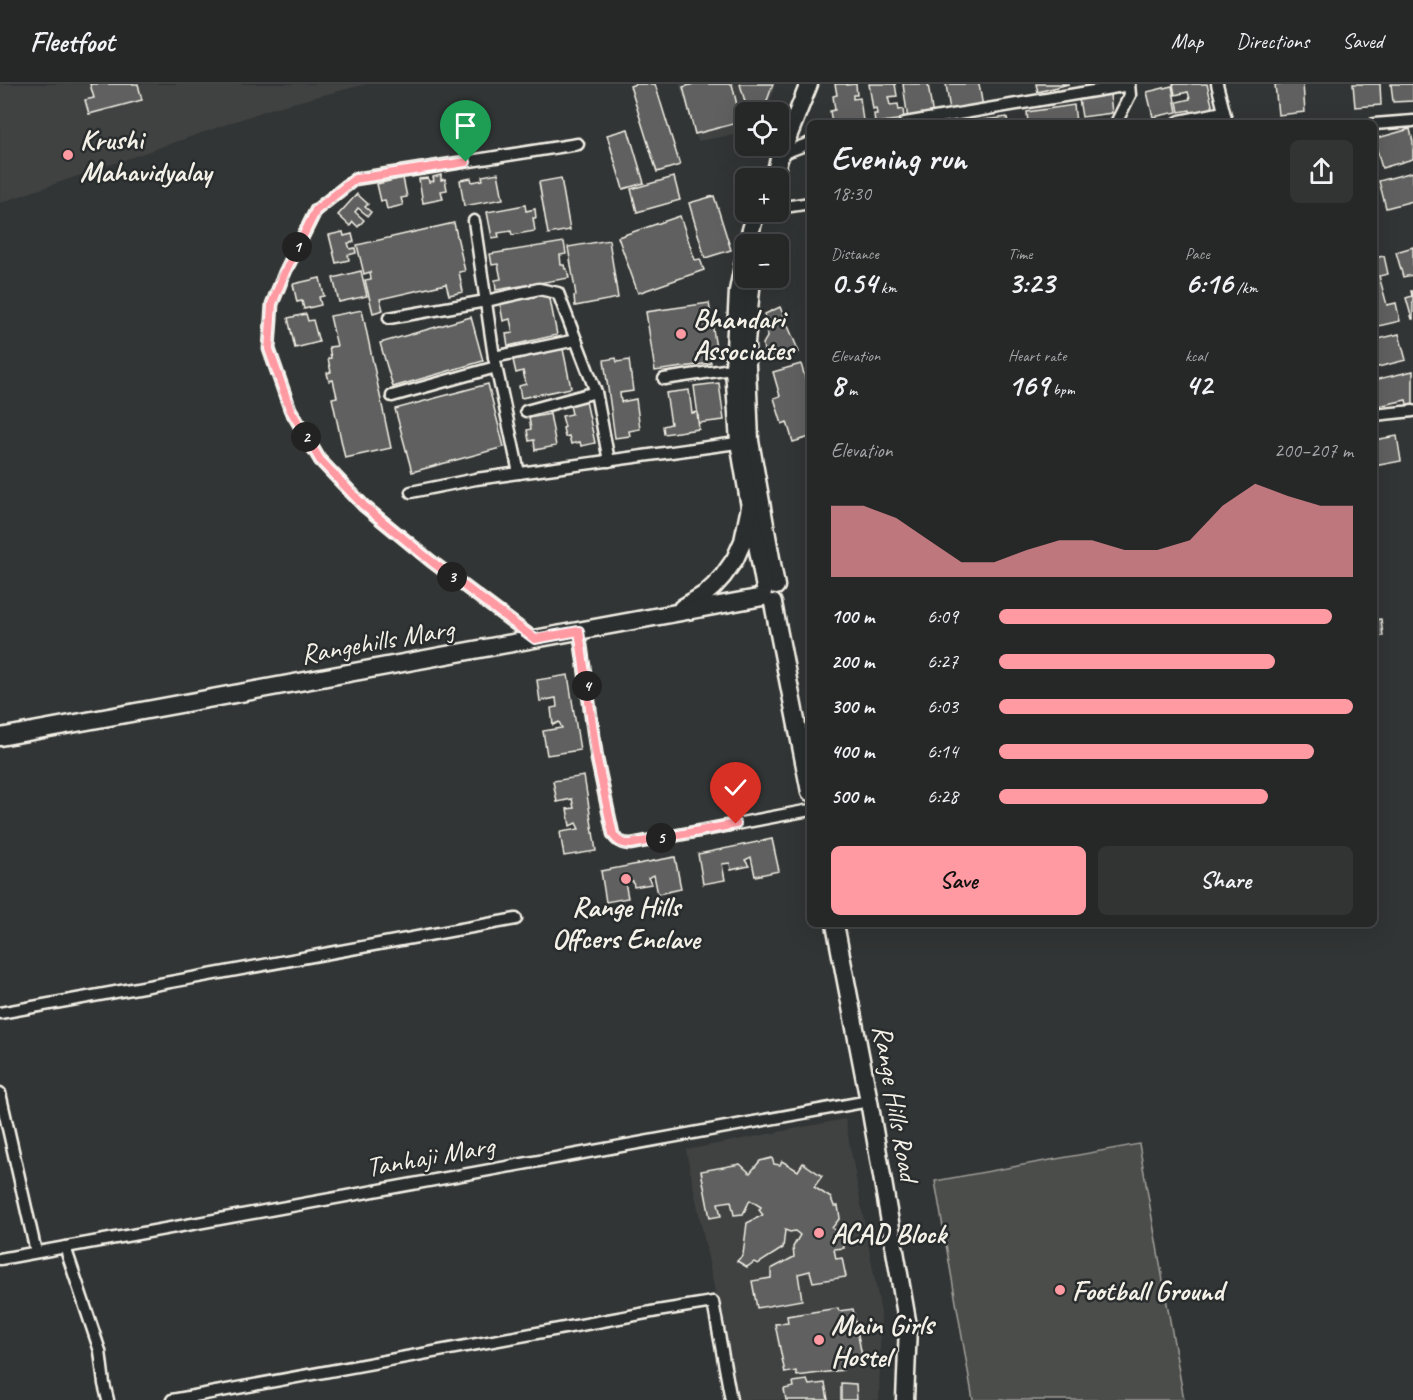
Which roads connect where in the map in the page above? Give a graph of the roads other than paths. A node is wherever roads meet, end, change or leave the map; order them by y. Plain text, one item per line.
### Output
1 (798, 84) edge
2 (809, 84) edge
3 (1129, 84) edge
4 (1217, 84) edge
5 (789, 106) edge
6 (1225, 117) edge
7 (922, 120) edge
8 (1118, 120) edge
9 (1191, 120) edge
10 (1413, 122) edge
11 (1377, 124) edge
12 (789, 125) edge
13 (807, 143) edge
14 (578, 144) dead end
15 (789, 147) edge
16 (807, 203) edge
17 (789, 206) edge
18 (474, 221) dead end
19 (739, 288) edge
20 (751, 288) edge
21 (486, 301) junction
22 (389, 318) dead end
23 (576, 340) junction
24 (495, 362) junction
25 (740, 368) junction
26 (664, 379) dead end
27 (596, 392) junction
28 (392, 396) dead end
29 (526, 411) dead end
30 (1413, 411) edge
31 (1377, 414) edge
32 (744, 442) junction
33 (609, 461) junction
34 (519, 473) junction
35 (411, 492) dead end
36 (750, 507) junction
37 (770, 594) junction
38 (671, 614) junction
39 (579, 631) junction
40 (535, 639) junction
41 (0, 737) edge
42 (807, 777) edge
43 (807, 811) edge
44 (516, 920) dead end
45 (836, 927) edge
46 (0, 1013) edge
47 (0, 1093) edge
48 (870, 1101) junction
49 (65, 1247) junction
50 (36, 1252) junction
51 (0, 1259) edge
52 (108, 1400) edge
53 (172, 1400) edge
54 (731, 1400) edge
55 (906, 1400) edge

1 - 5 main road
2 - 12 main road
3 - 7 street
3 - 8 street
4 - 6 street
6 - 9 street
10 - 11 street
13 - 15 street
14 - 40 street
16 - 17 street
18 - 21 street
19 - 25 main road
20 - 25 main road
21 - 22 street
21 - 23 street
21 - 24 street
23 - 24 street
23 - 27 street
24 - 28 street
24 - 34 street
25 - 26 street
25 - 32 main road
27 - 29 street
27 - 33 street
30 - 31 street
32 - 33 street
32 - 36 main road
32 - 37 main road
33 - 34 street
34 - 35 street
36 - 37 main road
36 - 38 main road
37 - 38 main road, Rangehills Marg
37 - 42 main road
38 - 39 main road, Rangehills Marg
39 - 40 main road, Rangehills Marg
39 - 43 street
40 - 41 main road, Rangehills Marg
44 - 46 street
45 - 48 main road, Range Hills Road
47 - 50 street
48 - 49 street, Tanhaji Marg
48 - 55 main road, Range Hills Road
49 - 50 street, Tanhaji Marg
49 - 52 street
50 - 51 street, Tanhaji Marg
53 - 54 street

